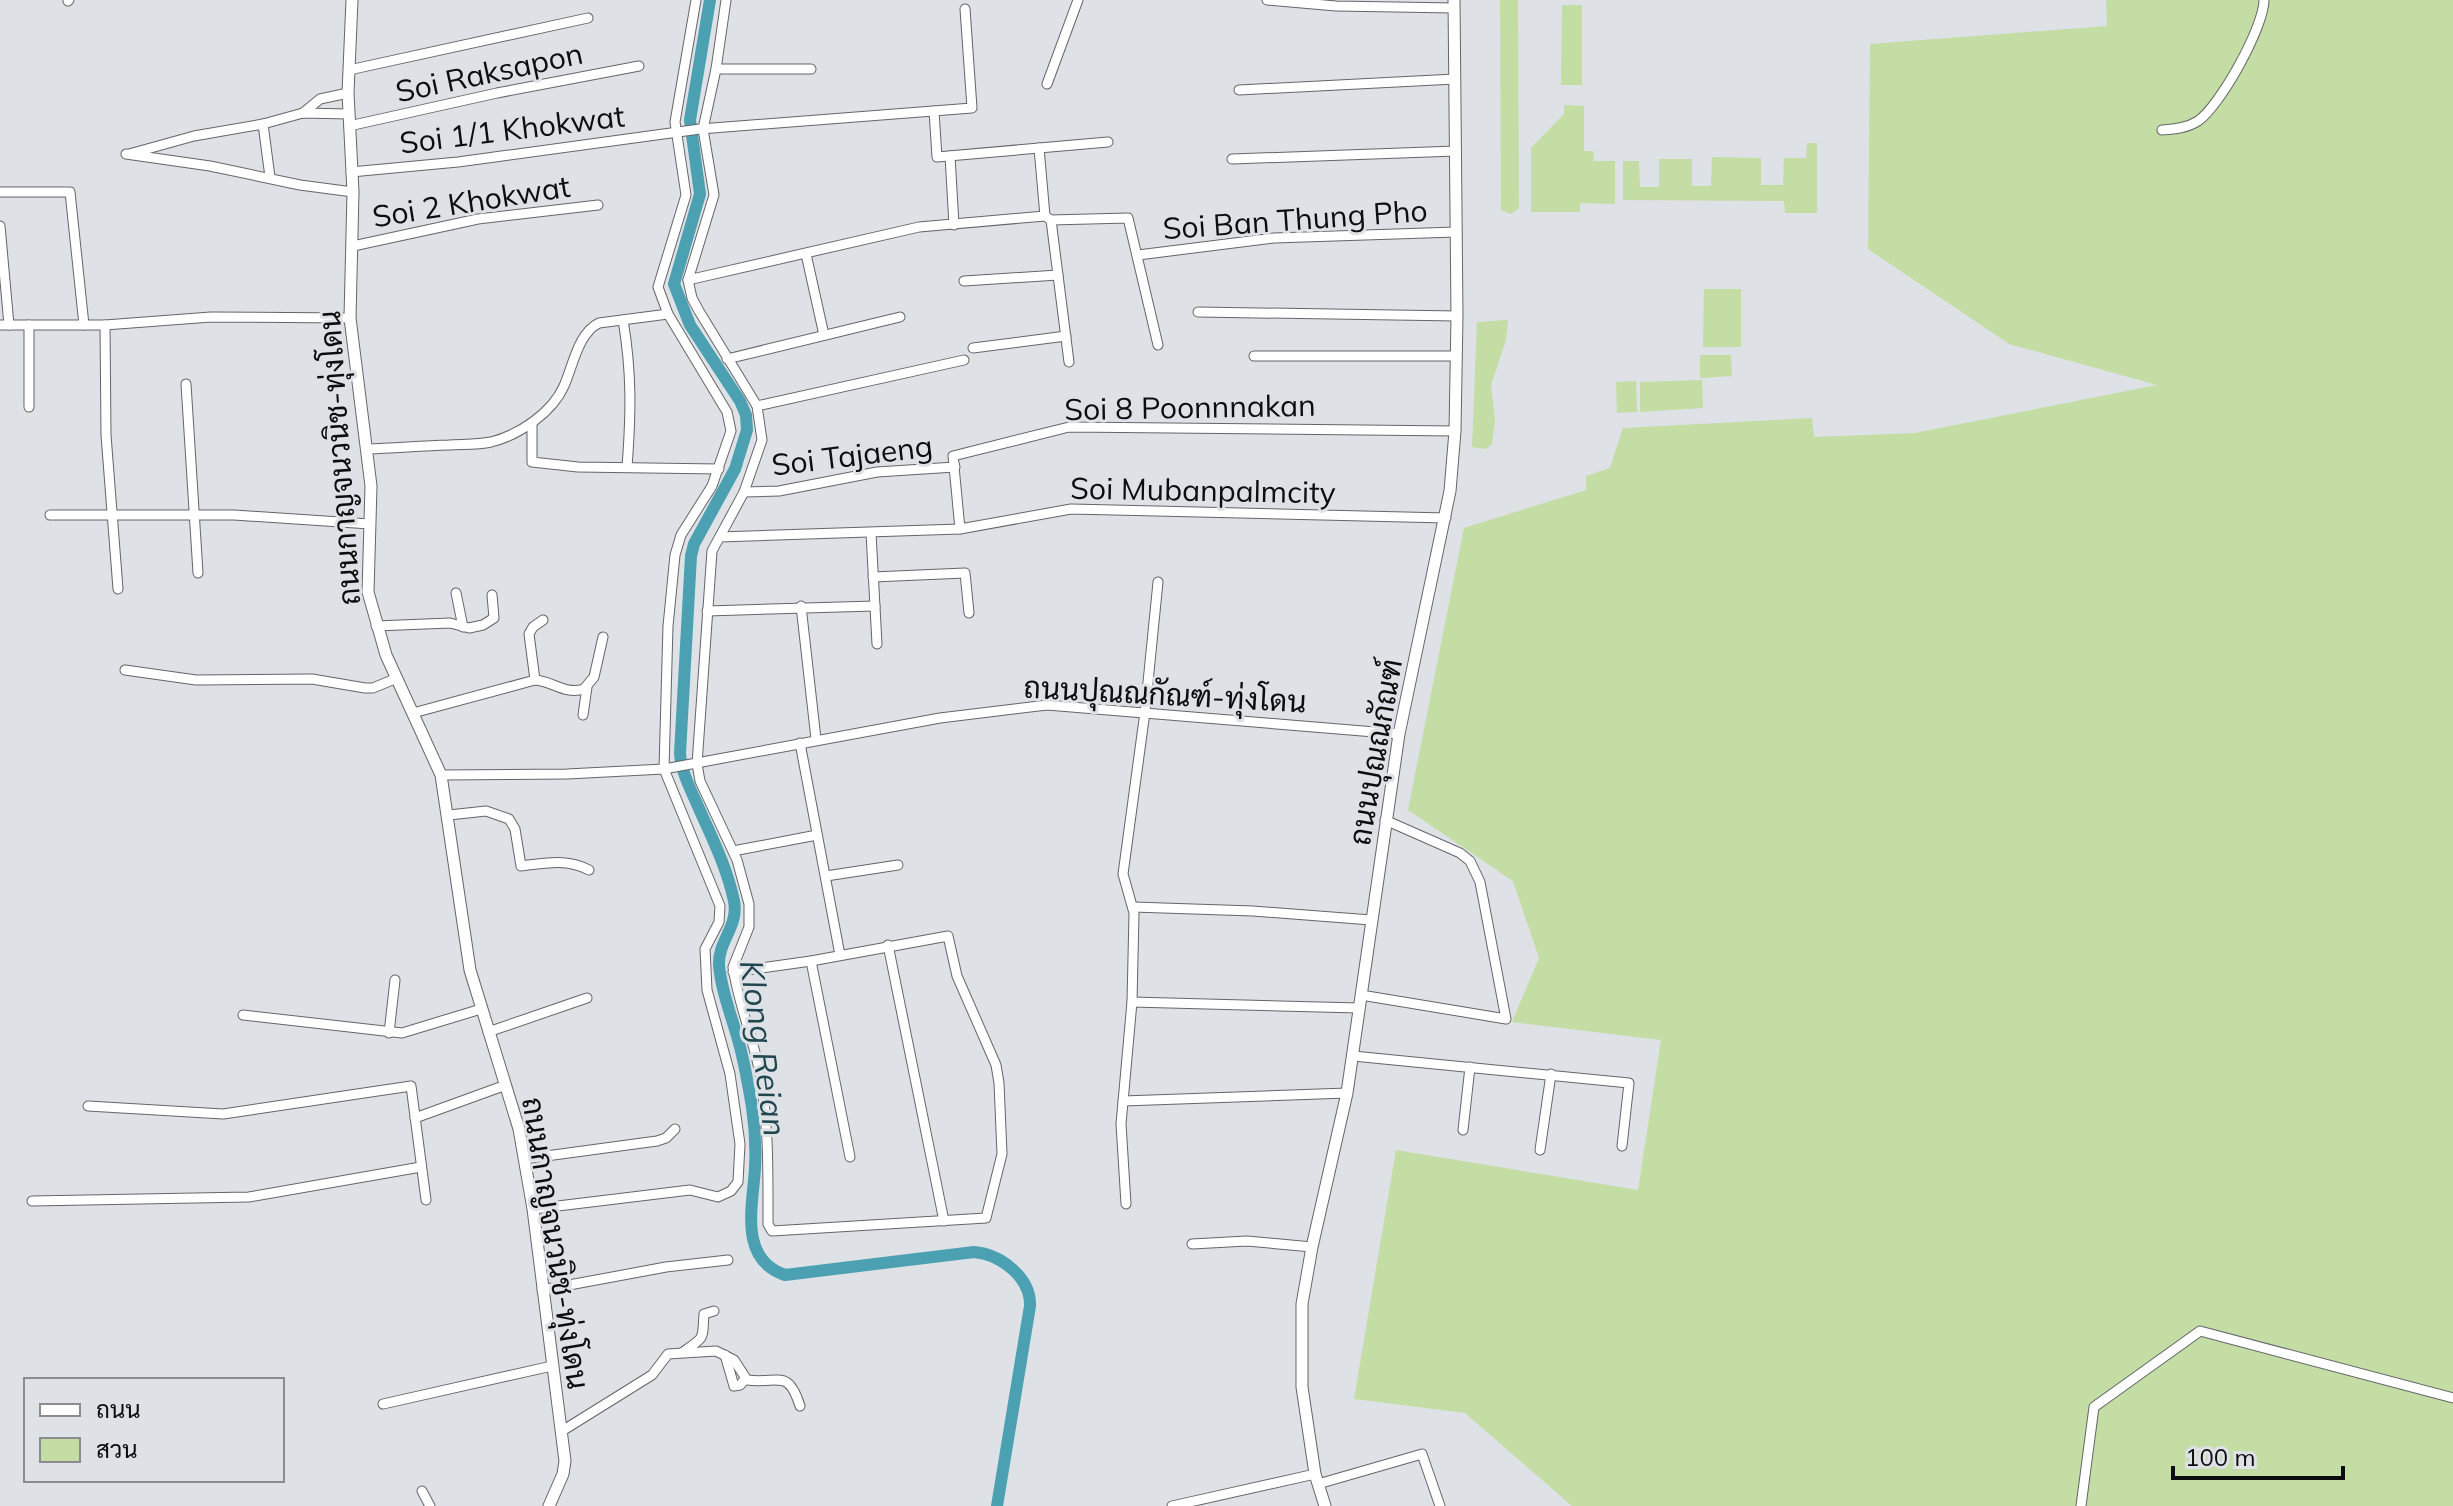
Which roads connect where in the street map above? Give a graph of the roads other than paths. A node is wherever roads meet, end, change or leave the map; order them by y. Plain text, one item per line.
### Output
1 (352, 0) edge
2 (696, 0) edge
3 (726, 0) edge
4 (1078, 0) edge
5 (1267, 0) edge
6 (2264, 0) edge
7 (1454, 4) edge
8 (965, 9) dead end
9 (588, 18) dead end
10 (639, 66) dead end
11 (716, 69) junction
12 (811, 69) dead end
13 (349, 70) junction
14 (1455, 79) junction
15 (1047, 84) dead end
16 (1239, 90) dead end
17 (348, 93) junction
18 (934, 111) junction
19 (303, 113) junction
20 (349, 120) junction
21 (263, 124) junction
22 (701, 129) junction
23 (2162, 130) dead end
24 (678, 131) junction
25 (1108, 142) dead end
26 (1039, 148) junction
27 (1456, 151) junction
28 (950, 156) junction
29 (1232, 159) dead end
30 (351, 172) junction
31 (270, 177) junction
32 (0, 192) edge
33 (353, 192) junction
34 (598, 205) dead end
35 (1048, 218) junction
36 (954, 225) junction
37 (0, 226) edge
38 (1456, 232) junction
39 (353, 246) junction
40 (806, 254) junction
41 (1138, 255) junction
42 (1058, 275) junction
43 (688, 280) junction
44 (964, 281) dead end
45 (1198, 312) dead end
46 (668, 314) junction
47 (1457, 316) junction
48 (900, 317) dead end
49 (350, 318) junction
50 (623, 320) junction
51 (4, 325) edge
52 (29, 325) junction
53 (84, 325) junction
54 (105, 325) junction
55 (824, 335) junction
56 (1066, 336) junction
57 (1158, 345) dead end
58 (973, 348) dead end
59 (1254, 356) dead end
60 (1455, 356) junction
61 (727, 359) junction
62 (964, 360) dead end
63 (1069, 362) dead end
64 (186, 384) dead end
65 (757, 406) junction
66 (29, 407) dead end
67 (532, 423) junction
68 (1455, 431) junction
69 (367, 449) junction
70 (953, 456) joint
71 (627, 467) junction
72 (955, 467) junction
73 (719, 469) junction
74 (744, 492) junction
75 (192, 514) junction
76 (50, 515) dead end
77 (110, 516) junction
78 (1446, 518) junction
79 (370, 524) junction
80 (960, 529) junction
81 (871, 533) junction
82 (720, 537) junction
83 (198, 573) dead end
84 (873, 577) junction
85 (1158, 582) dead end
86 (118, 589) dead end
87 (456, 593) dead end
88 (492, 595) dead end
89 (801, 606) junction
90 (875, 606) junction
91 (707, 611) junction
92 (969, 613) dead end
93 (543, 620) dead end
94 (376, 626) junction
95 (463, 627) junction
96 (603, 637) dead end
97 (877, 644) dead end
98 (125, 670) dead end
99 (397, 678) junction
100 (535, 680) junction
101 (587, 687) junction
102 (1145, 712) junction
103 (413, 713) junction
104 (583, 715) dead end
105 (1399, 734) junction
106 (816, 739) junction
107 (800, 743) junction
108 (695, 764) junction
109 (667, 768) junction
110 (441, 775) junction
111 (449, 815) junction
112 (1385, 820) junction
113 (817, 835) junction
114 (733, 851) junction
115 (898, 865) dead end
116 (589, 870) dead end
117 (826, 876) junction
118 (1133, 907) junction
119 (1371, 920) junction
120 (888, 945) junction
121 (840, 955) junction
122 (811, 961) junction
123 (733, 972) junction
124 (395, 980) dead end
125 (1361, 995) junction
126 (587, 998) dead end
127 (1132, 1002) junction
128 (1359, 1008) junction
129 (481, 1009) junction
130 (243, 1015) dead end
131 (488, 1032) junction
132 (389, 1033) junction
133 (1353, 1056) junction
134 (1470, 1067) junction
135 (1551, 1074) junction
136 (506, 1085) junction
137 (1347, 1093) junction
138 (1123, 1101) junction
139 (88, 1106) dead end
140 (415, 1118) junction
141 (675, 1129) dead end
142 (1463, 1130) dead end
143 (1622, 1146) dead end
144 (1540, 1150) dead end
145 (850, 1157) dead end
146 (524, 1159) junction
147 (421, 1167) junction
148 (426, 1200) dead end
149 (32, 1201) dead end
150 (1126, 1204) dead end
151 (533, 1209) junction
152 (944, 1221) junction
153 (1192, 1244) dead end
154 (1312, 1247) junction
155 (728, 1260) dead end
156 (542, 1290) junction
157 (714, 1311) dead end
158 (680, 1354) junction
159 (552, 1366) junction
160 (2453, 1398) edge
161 (383, 1404) dead end
162 (800, 1406) dead end
163 (562, 1431) junction
164 (1317, 1479) junction
165 (422, 1491) dead end
166 (430, 1506) edge
167 (549, 1506) edge
168 (1172, 1506) edge
169 (1325, 1506) edge
170 (1440, 1506) edge
171 (2081, 1506) edge

1 - 13 street, ถนนกาญจนวนิช-ทุ่งโดน
2 - 24 street
3 - 11 street
4 - 15 street
5 - 7 street
6 - 23 street
7 - 14 street, ถนนปุณณกัณฑ์
8 - 18 street, Soi 1/1 Khokwat
9 - 13 street
10 - 20 street, Soi Raksapon
11 - 12 street
11 - 22 street
13 - 17 street, ถนนกาญจนวนิช-ทุ่งโดน
14 - 16 street
14 - 27 street, ถนนปุณณกัณฑ์
17 - 19 street
17 - 20 street, ถนนกาญจนวนิช-ทุ่งโดน
18 - 22 street, Soi 1/1 Khokwat
18 - 28 street
19 - 20 street, Soi Raksapon
19 - 21 street
20 - 30 street, ถนนกาญจนวนิช-ทุ่งโดน
21 - 31 street
21 - 31 street
22 - 24 street, Soi 1/1 Khokwat
22 - 43 street
24 - 30 street, Soi 1/1 Khokwat
24 - 46 street
25 - 26 street
26 - 28 street
26 - 35 street
27 - 29 street
27 - 38 street, ถนนปุณณกัณฑ์
28 - 36 street
30 - 33 street, ถนนกาญจนวนิช-ทุ่งโดน
31 - 33 street
32 - 53 street
33 - 39 street, ถนนกาญจนวนิช-ทุ่งโดน
34 - 39 street, Soi 2 Khokwat
35 - 36 street
35 - 41 street
35 - 42 street
36 - 40 street
37 - 51 street
38 - 41 street, Soi Ban Thung Pho
38 - 47 street, ถนนปุณณกัณฑ์
39 - 49 street, ถนนกาญจนวนิช-ทุ่งโดน
40 - 43 street
40 - 55 street
41 - 57 street
42 - 44 street
42 - 56 street
43 - 61 street
45 - 47 street
46 - 50 street
46 - 73 street
47 - 60 street, ถนนปุณณกัณฑ์
48 - 55 street
49 - 54 street
49 - 69 street, ถนนกาญจนวนิช-ทุ่งโดน
50 - 67 street
50 - 71 street
51 - 52 street
52 - 53 street
52 - 66 street
53 - 54 street
54 - 77 street
55 - 61 street
56 - 58 street
56 - 63 street
59 - 60 street
60 - 68 street, ถนนปุณณกัณฑ์
61 - 65 street
62 - 65 street
64 - 75 street
65 - 74 street
67 - 69 street
67 - 71 street
68 - 70 street, Soi 8 Poonnnakan
68 - 78 street, ถนนปุณณกัณฑ์
69 - 79 street, ถนนกาญจนวนิช-ทุ่งโดน
70 - 72 street, Soi Tajaeng
71 - 73 street
72 - 74 street, Soi Tajaeng
72 - 80 street
73 - 109 street
74 - 82 street
75 - 77 street
75 - 79 street
75 - 83 street
76 - 77 street
77 - 86 street
78 - 80 street, Soi Mubanpalmcity
78 - 105 street, ถนนปุณณกัณฑ์
79 - 94 street, ถนนกาญจนวนิช-ทุ่งโดน
80 - 81 street, Soi Mubanpalmcity
81 - 82 street, Soi Mubanpalmcity
81 - 84 street
82 - 91 street
84 - 90 street
84 - 92 street
85 - 102 street
87 - 95 street
88 - 95 street
89 - 90 street
89 - 91 street
89 - 106 street
90 - 97 street
91 - 108 street
93 - 100 street
94 - 95 street
94 - 99 street, ถนนกาญจนวนิช-ทุ่งโดน
96 - 101 street
98 - 99 street
99 - 103 street, ถนนกาญจนวนิช-ทุ่งโดน
100 - 101 street
100 - 103 street
101 - 104 street
102 - 105 street, ถนนปุณณกัณฑ์-ทุ่งโดน
102 - 106 street, ถนนปุณณกัณฑ์-ทุ่งโดน
102 - 118 street
103 - 110 street, ถนนกาญจนวนิช-ทุ่งโดน
105 - 112 street, ถนนปุณณกัณฑ์
106 - 107 street, ถนนปุณณกัณฑ์-ทุ่งโดน
107 - 108 street, ถนนปุณณกัณฑ์-ทุ่งโดน
107 - 113 street
108 - 109 street, ถนนปุณณกัณฑ์-ทุ่งโดน
108 - 114 street
109 - 110 street, ถนนปุณณกัณฑ์-ทุ่งโดน
109 - 151 street
110 - 111 street, ถนนกาญจนวนิช-ทุ่งโดน
111 - 116 street
111 - 129 street, ถนนกาญจนวนิช-ทุ่งโดน
112 - 119 street, ถนนปุณณกัณฑ์
112 - 125 street
113 - 114 street
113 - 117 street
114 - 123 street
115 - 117 street
117 - 121 street
118 - 119 street
118 - 127 street
119 - 125 street, ถนนปุณณกัณฑ์
120 - 121 street
120 - 152 street
120 - 152 street
121 - 122 street
122 - 123 street
122 - 145 street
123 - 152 street
124 - 132 street
125 - 128 street, ถนนปุณณกัณฑ์
126 - 131 street
127 - 128 street
127 - 138 street
128 - 133 street, ถนนปุณณกัณฑ์
129 - 131 street, ถนนกาญจนวนิช-ทุ่งโดน
129 - 132 street
130 - 132 street
131 - 136 street, ถนนกาญจนวนิช-ทุ่งโดน
133 - 134 street
133 - 137 street, ถนนปุณณกัณฑ์
134 - 135 street
134 - 142 street
135 - 143 street
135 - 144 street
136 - 140 street
136 - 146 street, ถนนกาญจนวนิช-ทุ่งโดน
137 - 138 street
137 - 154 street, ถนนปุณณกัณฑ์
138 - 150 street
139 - 140 street
140 - 147 street
141 - 146 street
146 - 151 street, ถนนกาญจนวนิช-ทุ่งโดน
147 - 148 street
147 - 149 street
151 - 156 street, ถนนกาญจนวนิช-ทุ่งโดน
153 - 154 street
154 - 164 street, ถนนปุณณกัณฑ์
155 - 156 street
156 - 159 street, ถนนกาญจนวนิช-ทุ่งโดน
157 - 158 street
158 - 162 street
158 - 163 street
159 - 161 street
159 - 163 street, ถนนกาญจนวนิช-ทุ่งโดน
160 - 171 street
163 - 167 street, ถนนกาญจนวนิช-ทุ่งโดน
164 - 168 street
164 - 169 street, ถนนปุณณกัณฑ์
164 - 170 street
165 - 166 street

